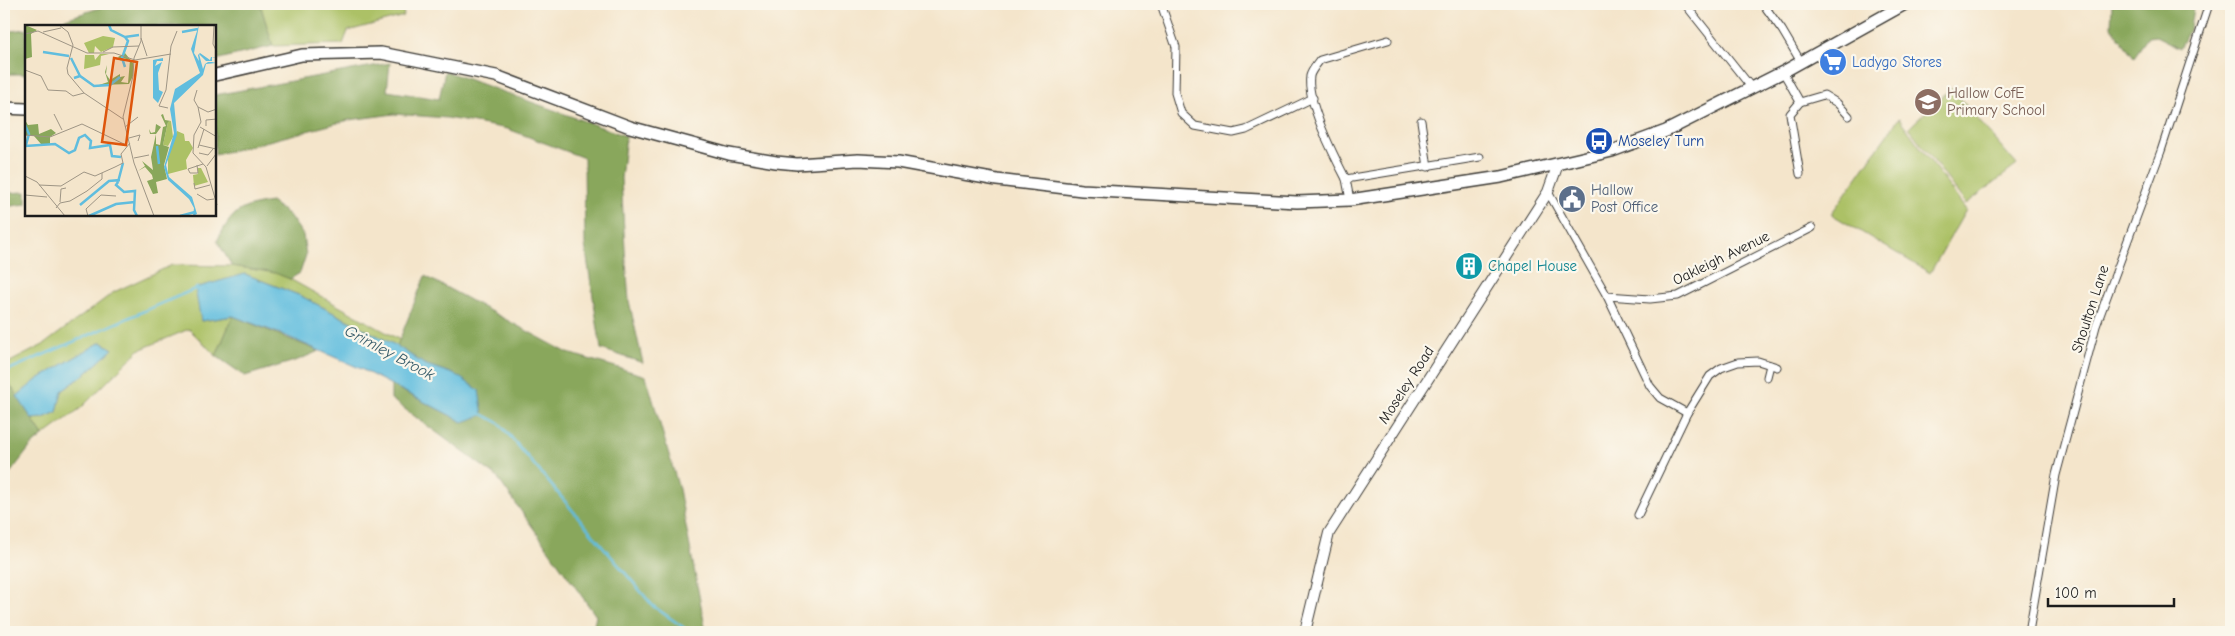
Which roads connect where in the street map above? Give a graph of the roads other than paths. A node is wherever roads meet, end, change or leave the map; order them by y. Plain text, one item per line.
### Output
1 (1161, 4) edge
2 (1686, 4) edge
3 (1763, 4) edge
4 (1905, 4) edge
5 (2209, 4) edge
6 (1388, 40) dead end
7 (1801, 62) junction
8 (1783, 72) junction
9 (216, 75) edge
10 (1750, 87) junction
11 (1313, 98) junction
12 (1800, 102) junction
13 (4, 108) edge
14 (25, 109) edge
15 (1849, 116) dead end
16 (1421, 121) dead end
17 (1480, 157) dead end
18 (1558, 164) junction
19 (1428, 166) junction
20 (1800, 174) dead end
21 (1346, 179) junction
22 (1548, 192) junction
23 (1350, 200) junction
24 (1812, 228) dead end
25 (1607, 296) junction
26 (1767, 376) dead end
27 (1687, 413) junction
28 (1642, 514) dead end
29 (1305, 632) edge
30 (2029, 632) edge

1 - 11 street
2 - 10 street
3 - 7 street
4 - 7 main road
5 - 30 street, Shoulton Lane
6 - 11 street
7 - 8 main road
8 - 10 main road
8 - 12 street
9 - 23 main road
10 - 18 main road
11 - 21 street
12 - 15 street
12 - 20 street
13 - 14 main road
16 - 19 street
17 - 19 street
18 - 22 street, Moseley Road
18 - 23 main road
19 - 21 street
21 - 23 street
22 - 25 street
22 - 29 street, Moseley Road
24 - 25 street, Oakleigh Avenue
25 - 27 street
26 - 27 street
27 - 28 street

